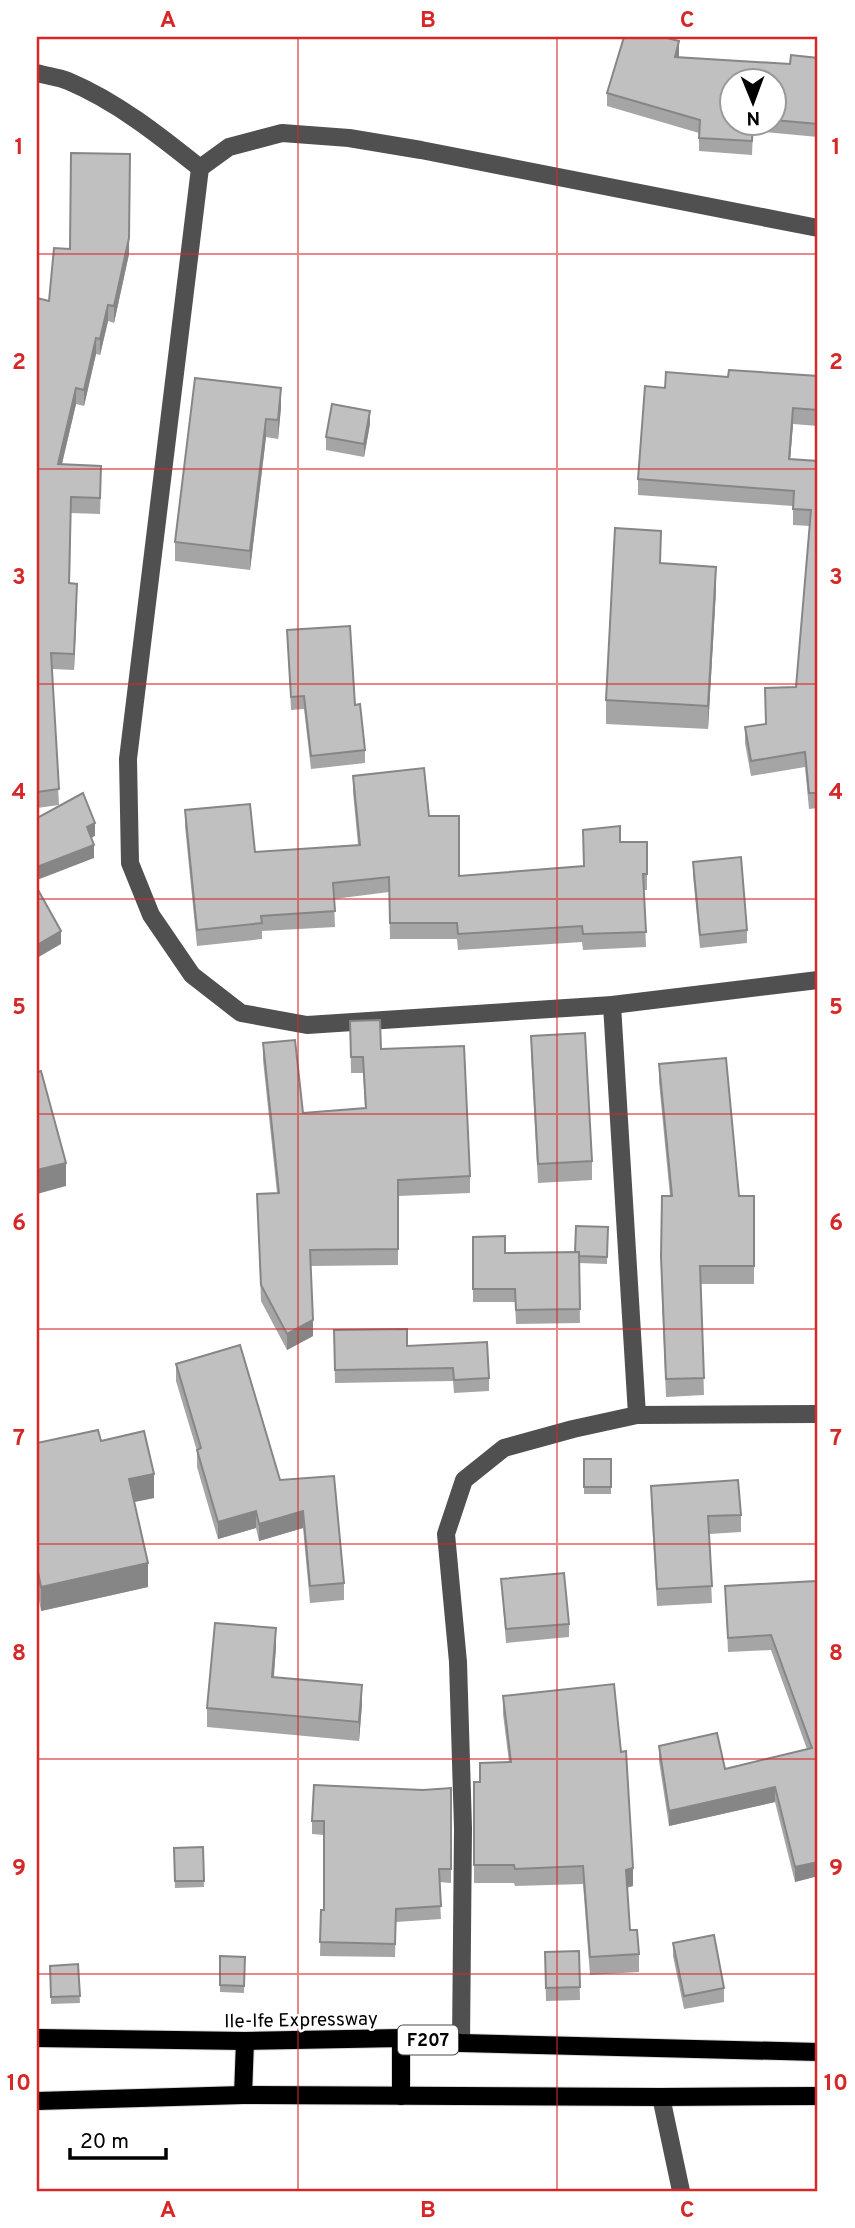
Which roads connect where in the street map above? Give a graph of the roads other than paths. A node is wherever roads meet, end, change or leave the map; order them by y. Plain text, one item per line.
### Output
1 (37, 73) edge
2 (200, 168) junction
3 (818, 228) edge
4 (818, 980) edge
5 (612, 1005) junction
6 (818, 1414) edge
7 (638, 1415) junction
8 (37, 2038) edge
9 (401, 2038) junction
10 (245, 2041) junction
11 (461, 2043) junction
12 (818, 2052) edge
13 (243, 2095) junction
14 (401, 2096) junction
15 (818, 2096) edge
16 (661, 2097) junction
17 (37, 2101) edge
18 (681, 2191) edge

1 - 2 street
2 - 3 street
2 - 5 street
4 - 5 street
5 - 7 street
6 - 7 street
7 - 11 street
8 - 10 main road, Ile-Ife Expressway / F207
9 - 10 main road, Ile-Ife Expressway / F207
9 - 11 main road, Ile-Ife Expressway / F207
9 - 14 main road
10 - 13 main road
11 - 12 main road, Ile-Ife Expressway / F207
13 - 14 main road
13 - 17 main road
14 - 16 main road
15 - 16 main road
16 - 18 street

